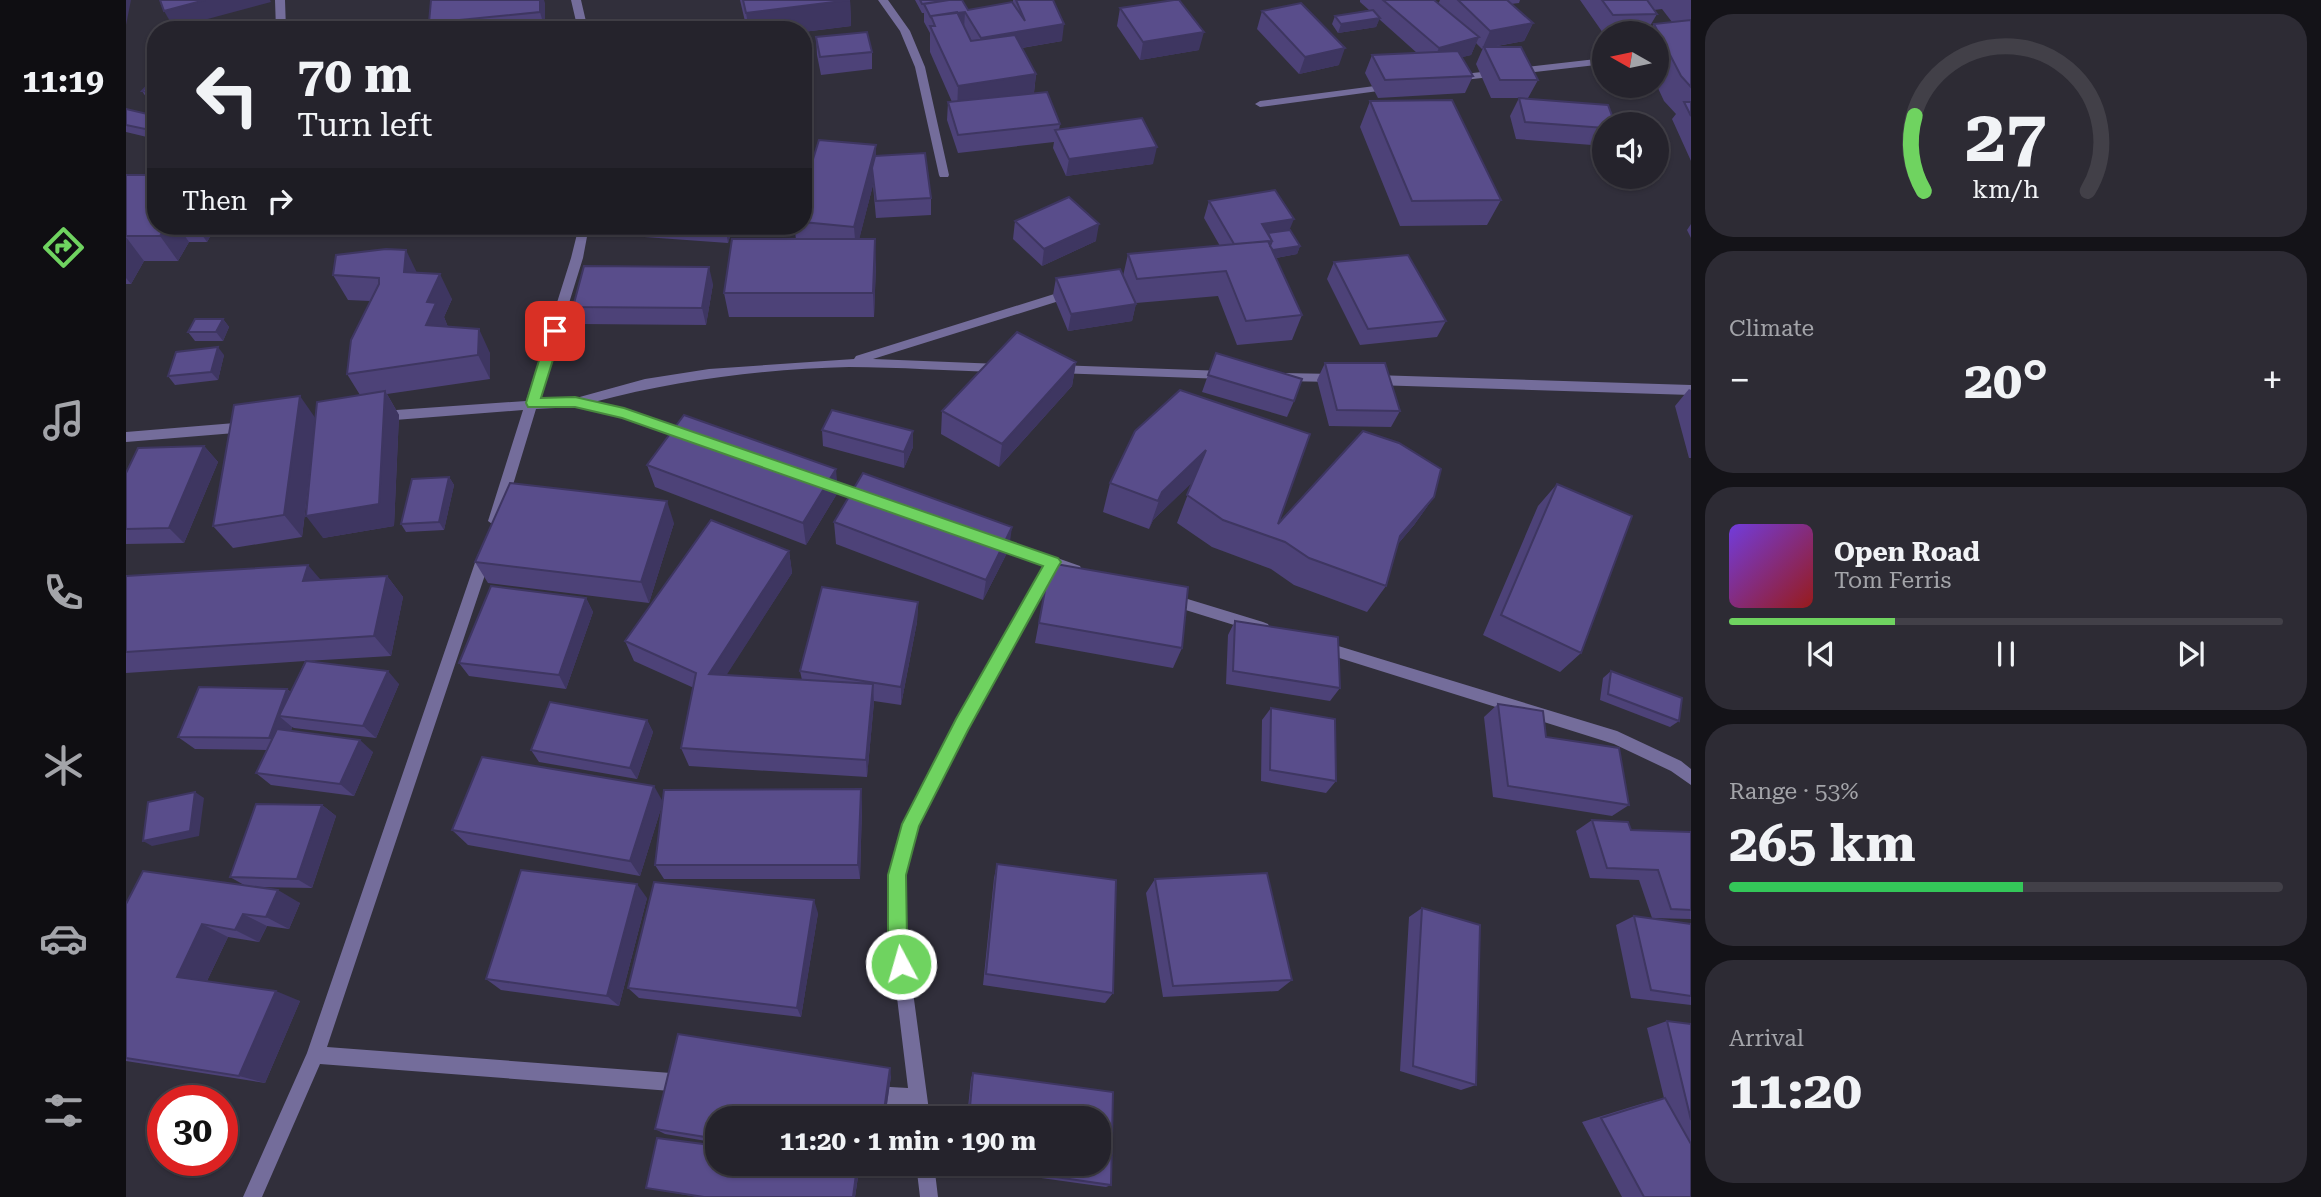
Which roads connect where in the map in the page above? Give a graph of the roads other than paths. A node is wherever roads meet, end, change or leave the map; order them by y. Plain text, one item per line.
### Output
1 (280, 0) edge
2 (576, 0) edge
3 (883, 0) edge
4 (281, 21) edge
5 (581, 21) edge
6 (1592, 63) edge
7 (1450, 79) edge
8 (1395, 86) edge
9 (1260, 104) dead end
10 (944, 175) dead end
11 (582, 235) edge
12 (1085, 288) edge
13 (849, 363) junction
14 (1014, 368) edge
15 (1042, 369) edge
16 (1235, 375) edge
17 (1263, 376) edge
18 (1346, 379) edge
19 (1360, 379) edge
20 (1691, 390) edge
21 (575, 402) junction
22 (533, 403) junction
23 (370, 417) edge
24 (262, 426) edge
25 (126, 437) edge
26 (702, 441) edge
27 (806, 477) edge
28 (884, 504) edge
29 (975, 535) edge
30 (1053, 562) junction
31 (1089, 574) edge
32 (1155, 595) edge
33 (1274, 632) edge
34 (1314, 644) edge
35 (1691, 778) edge
36 (315, 1055) junction
37 (698, 1084) edge
38 (850, 1094) edge
39 (919, 1098) junction
40 (920, 1106) edge
41 (926, 1176) edge
42 (251, 1197) edge
43 (929, 1197) edge

1 - 4 street
2 - 5 street
3 - 10 street
6 - 7 street
8 - 9 street
11 - 22 street
12 - 13 street
13 - 14 street
13 - 21 street
15 - 16 street
17 - 18 street
19 - 20 street
21 - 22 street
21 - 26 street
22 - 23 street
22 - 36 street
24 - 25 street
27 - 28 street
29 - 30 street
30 - 31 street
30 - 39 street
32 - 33 street
34 - 35 street
36 - 37 street
36 - 42 street
38 - 39 street
39 - 40 street
41 - 43 street

